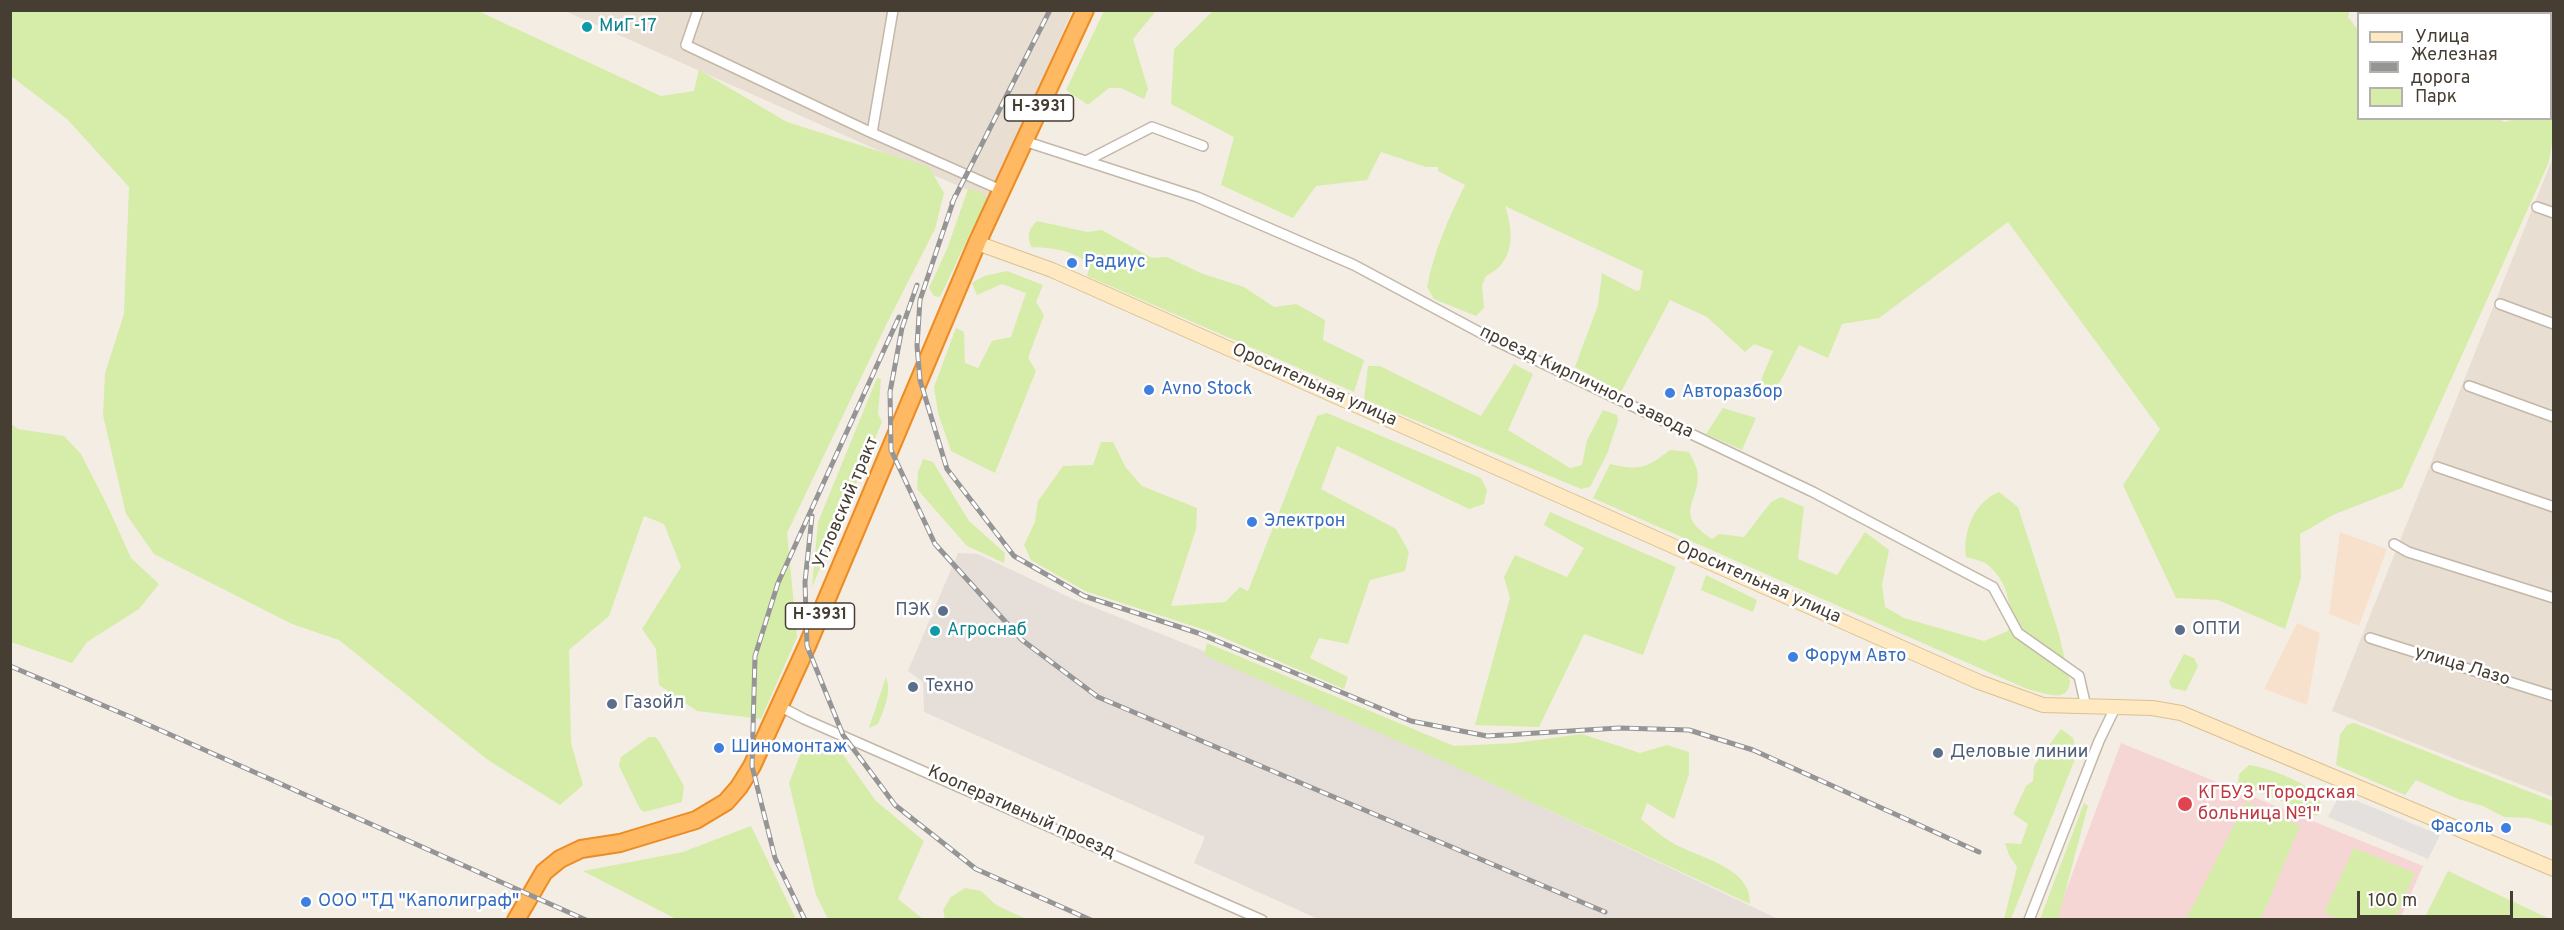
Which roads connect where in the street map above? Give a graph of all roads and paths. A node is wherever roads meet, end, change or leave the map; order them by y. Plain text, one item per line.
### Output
1 (698, 10) edge
2 (893, 10) edge
3 (1085, 10) edge
4 (872, 133) junction
5 (1024, 141) junction
6 (1203, 146) dead end
7 (1086, 161) junction
8 (1001, 190) junction
9 (2537, 207) dead end
10 (2553, 213) edge
11 (976, 243) junction
12 (2500, 304) dead end
13 (2553, 324) edge
14 (2469, 386) dead end
15 (2553, 417) edge
16 (2437, 467) dead end
17 (2553, 507) edge
18 (2394, 544) dead end
19 (2553, 598) edge
20 (2370, 638) dead end
21 (2553, 696) edge
22 (781, 706) junction
23 (2086, 707) junction
24 (2115, 708) junction
25 (2553, 869) edge
26 (516, 920) edge
27 (1262, 920) edge
28 (2029, 920) edge

1 - 4 street
2 - 4 street
3 - 5 highway, Угловский тракт / Н-3931
4 - 8 street
5 - 7 street, проезд Кирпичного завода
5 - 8 highway, Угловский тракт / Н-3931
6 - 7 street
7 - 23 street, проезд Кирпичного завода
8 - 11 highway, Угловский тракт / Н-3931
9 - 10 street
11 - 22 highway, Угловский тракт / Н-3931
11 - 23 main road, Оросительная улица
12 - 13 street
14 - 15 street
16 - 17 street
18 - 19 street
20 - 21 street, улица Лазо
22 - 26 highway, Угловский тракт / Н-3931
22 - 27 street, Кооперативный проезд
23 - 24 main road, Оросительная улица
24 - 25 main road, Оросительная улица
24 - 28 street

